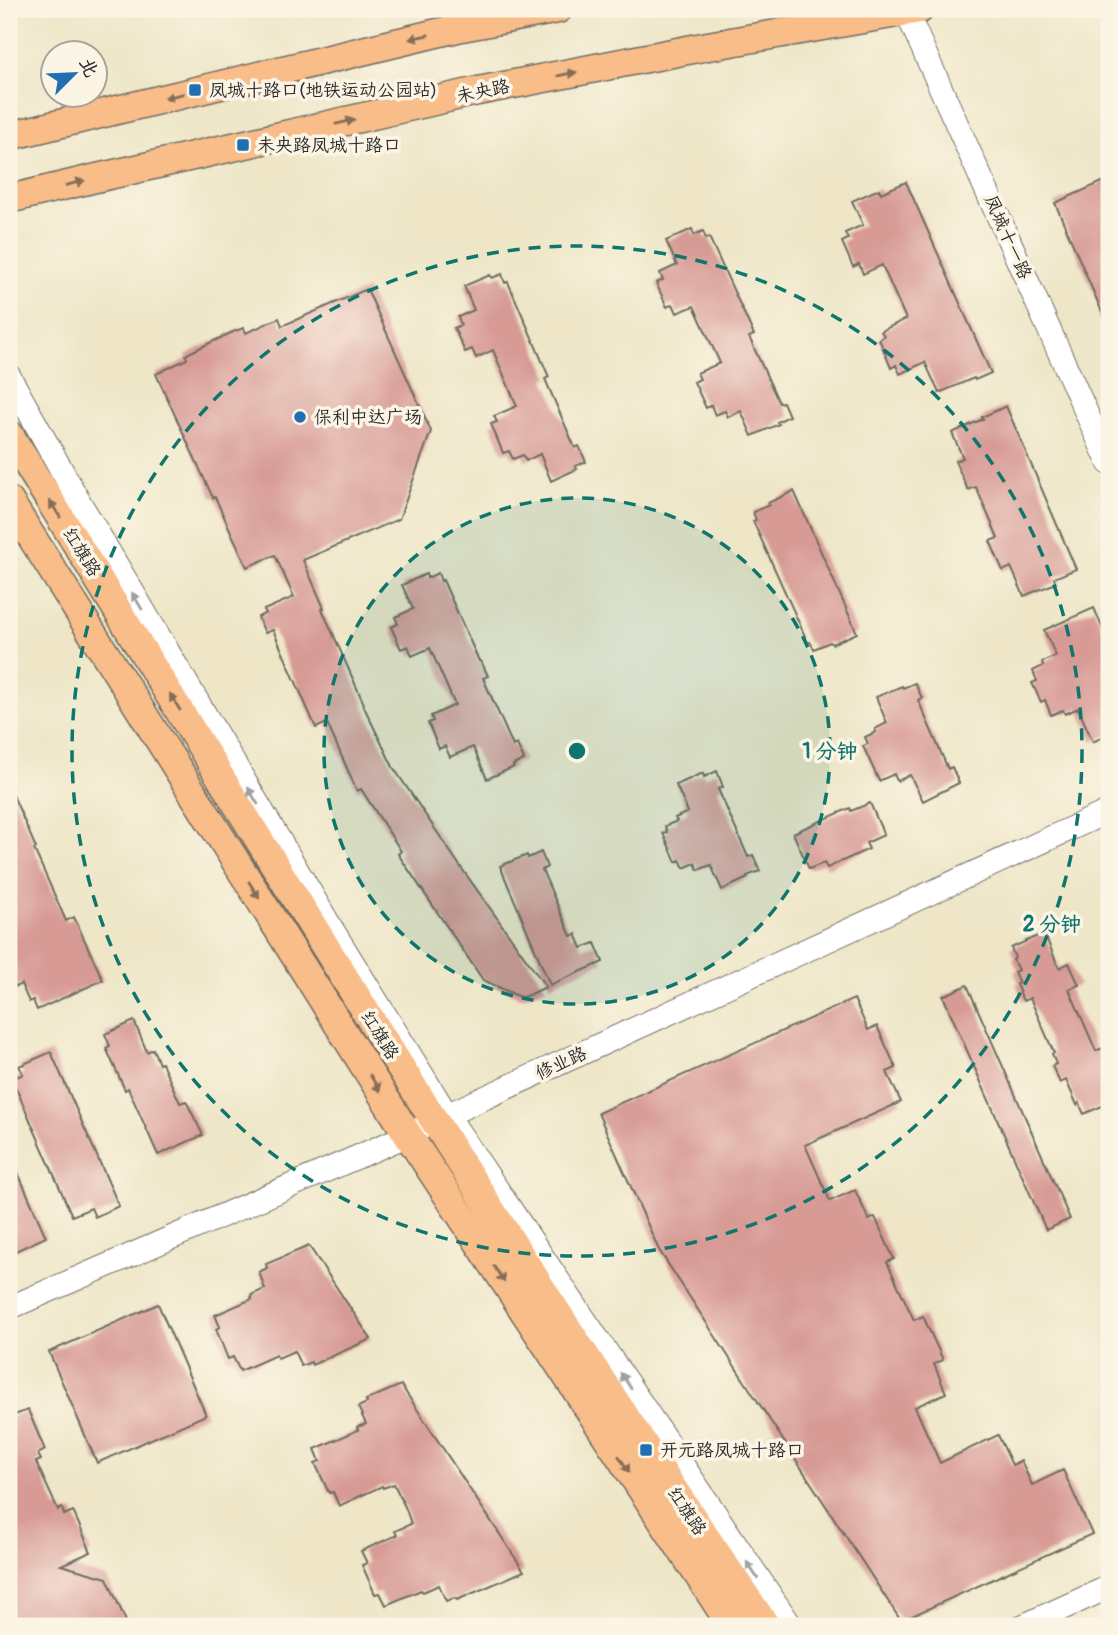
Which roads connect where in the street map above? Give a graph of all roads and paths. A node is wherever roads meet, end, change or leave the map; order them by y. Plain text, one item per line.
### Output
1 (558, 9) edge
2 (913, 10) edge
3 (9, 136) edge
4 (9, 199) edge
5 (9, 376) edge
6 (9, 434) edge
7 (1109, 463) edge
8 (9, 501) edge
9 (1109, 811) edge
10 (440, 1118) junction
11 (408, 1135) junction
12 (9, 1308) edge
13 (1109, 1587) edge
14 (732, 1626) edge
15 (766, 1626) edge
16 (791, 1626) edge
17 (1023, 1626) edge

1 -> 3 main road
4 -> 2 main road, 未央路
2 - 7 street, 凤城十一路
10 -> 5 street
10 -> 6 main road, 红旗路
8 -> 11 main road, 红旗路
9 - 10 street, 修业路
10 - 11 street, 修业路
10 - 15 main road, 红旗路
16 -> 10 street
11 - 12 street, 修业路
11 -> 14 main road, 红旗路
13 - 17 street

